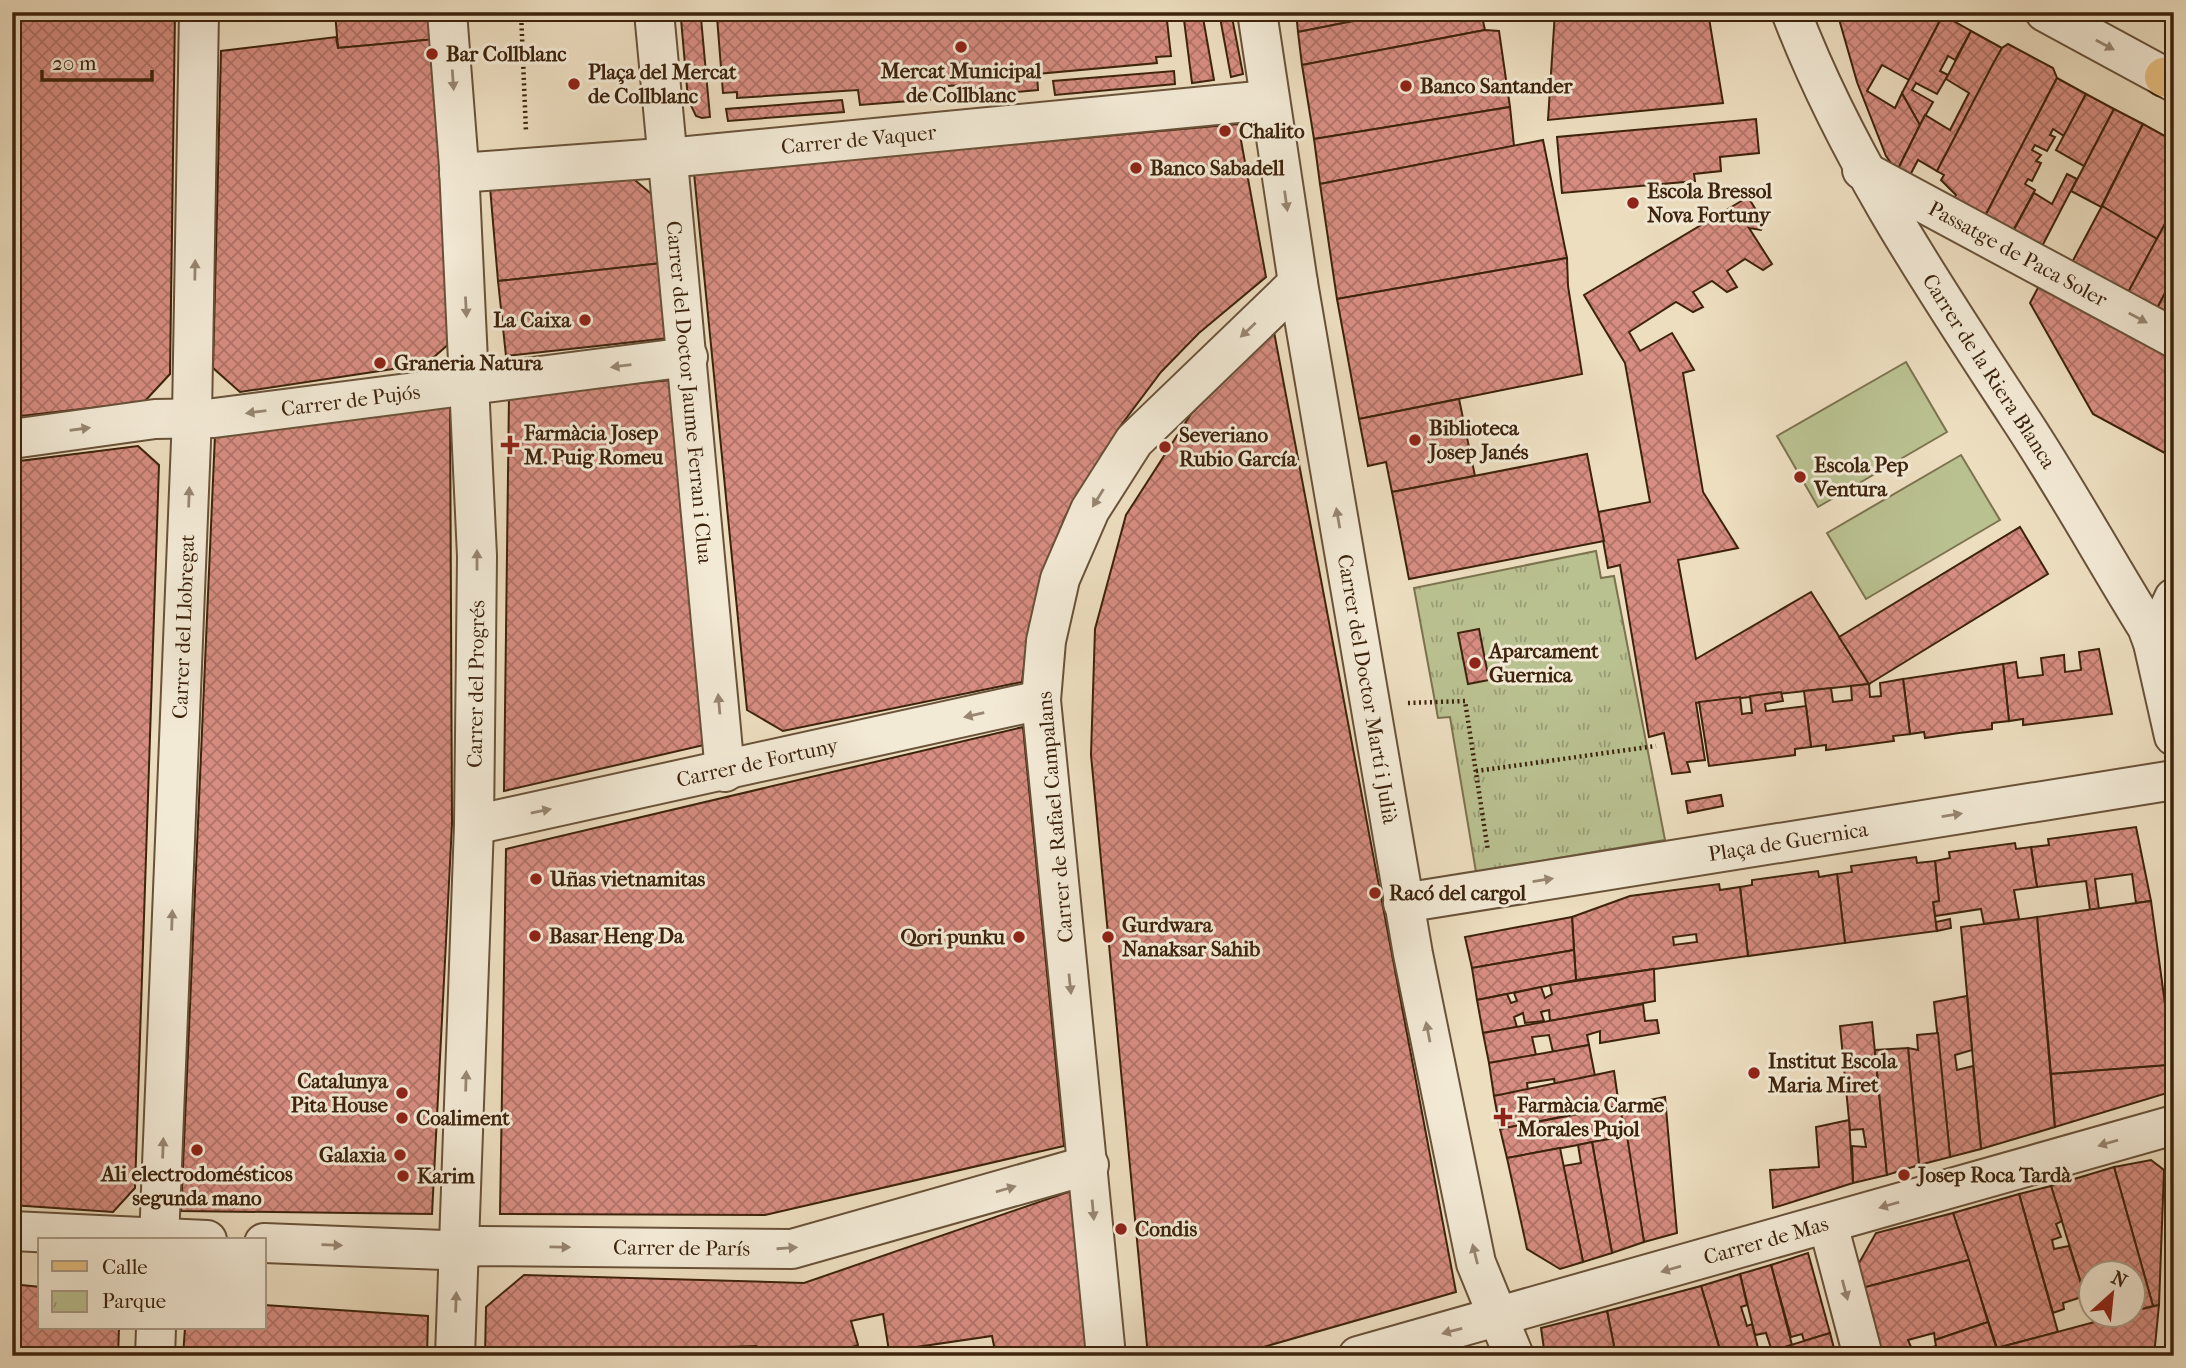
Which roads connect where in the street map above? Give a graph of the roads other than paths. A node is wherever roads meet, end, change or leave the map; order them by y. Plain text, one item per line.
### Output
1 (199, 12) edge
2 (447, 12) edge
3 (654, 12) edge
4 (1257, 12) edge
5 (1791, 12) edge
6 (2045, 12) edge
7 (2171, 78) edge
8 (1258, 101) dead end
9 (668, 158) junction
10 (1862, 170) junction
11 (460, 173) junction
12 (1298, 283) junction
13 (2174, 338) edge
14 (688, 357) junction
15 (470, 385) junction
16 (192, 416) junction
17 (12, 439) edge
18 (2174, 598) edge
19 (2153, 643) junction
20 (1041, 701) junction
21 (2174, 736) edge
22 (725, 772) junction
23 (2174, 780) edge
24 (474, 825) junction
25 (1403, 903) junction
26 (2174, 1125) edge
27 (1089, 1165) junction
28 (1828, 1224) junction
29 (12, 1231) edge
30 (141, 1238) edge
31 (159, 1238) edge
32 (266, 1242) edge
33 (460, 1248) junction
34 (1500, 1318) junction
35 (156, 1330) edge
36 (155, 1356) edge
37 (455, 1356) edge
38 (1106, 1356) edge
39 (1357, 1356) edge
40 (1514, 1356) edge
41 (1863, 1356) edge

16 -> 1 street, Carrer del Llobregat
2 -> 11 street, Carrer del Progrés
3 - 9 street, Carrer del Doctor Jaume Ferran i Clua
4 -> 12 street, Carrer del Doctor Martí i Julià
5 - 10 street, Carrer de la Riera Blanca
6 -> 7 street
8 - 9 street, Carrer de Vaquer
9 - 11 street, Carrer de Vaquer
9 - 14 street, Carrer del Doctor Jaume Ferran i Clua
10 -> 13 street, Passatge de Paca Soler
10 - 19 street, Carrer de la Riera Blanca
11 -> 15 street, Carrer del Progrés
12 -> 20 street, Carrer de Rafael Campalans
25 -> 12 street, Carrer del Doctor Martí i Julià
14 -> 15 street, Carrer de Pujós
22 -> 14 street, Carrer del Doctor Jaume Ferran i Clua
15 -> 16 street, Carrer de Pujós
24 -> 15 street, Carrer del Progrés
17 -> 16 street, Carrer de Pujós
31 -> 16 street, Carrer del Llobregat
18 - 19 street
19 - 21 street, Carrer de la Riera Blanca
20 -> 22 street, Carrer de Fortuny
20 -> 27 street, Carrer de Rafael Campalans
24 -> 22 street, Carrer de Fortuny
25 -> 23 street, Plaça de Guernica
33 -> 24 street, Carrer del Progrés
34 -> 25 street, Carrer del Doctor Martí i Julià
26 -> 28 street, Carrer de Mas
33 -> 27 street, Carrer de París
27 -> 38 street, Carrer de Rafael Campalans
28 -> 34 street, Carrer de Mas
28 -> 41 street
29 - 30 street
32 -> 33 street, Carrer de París
37 -> 33 street, Carrer del Progrés
34 -> 39 street, Carrer de Mas
34 - 40 street, Carrer del Doctor Martí i Julià
35 - 36 street

